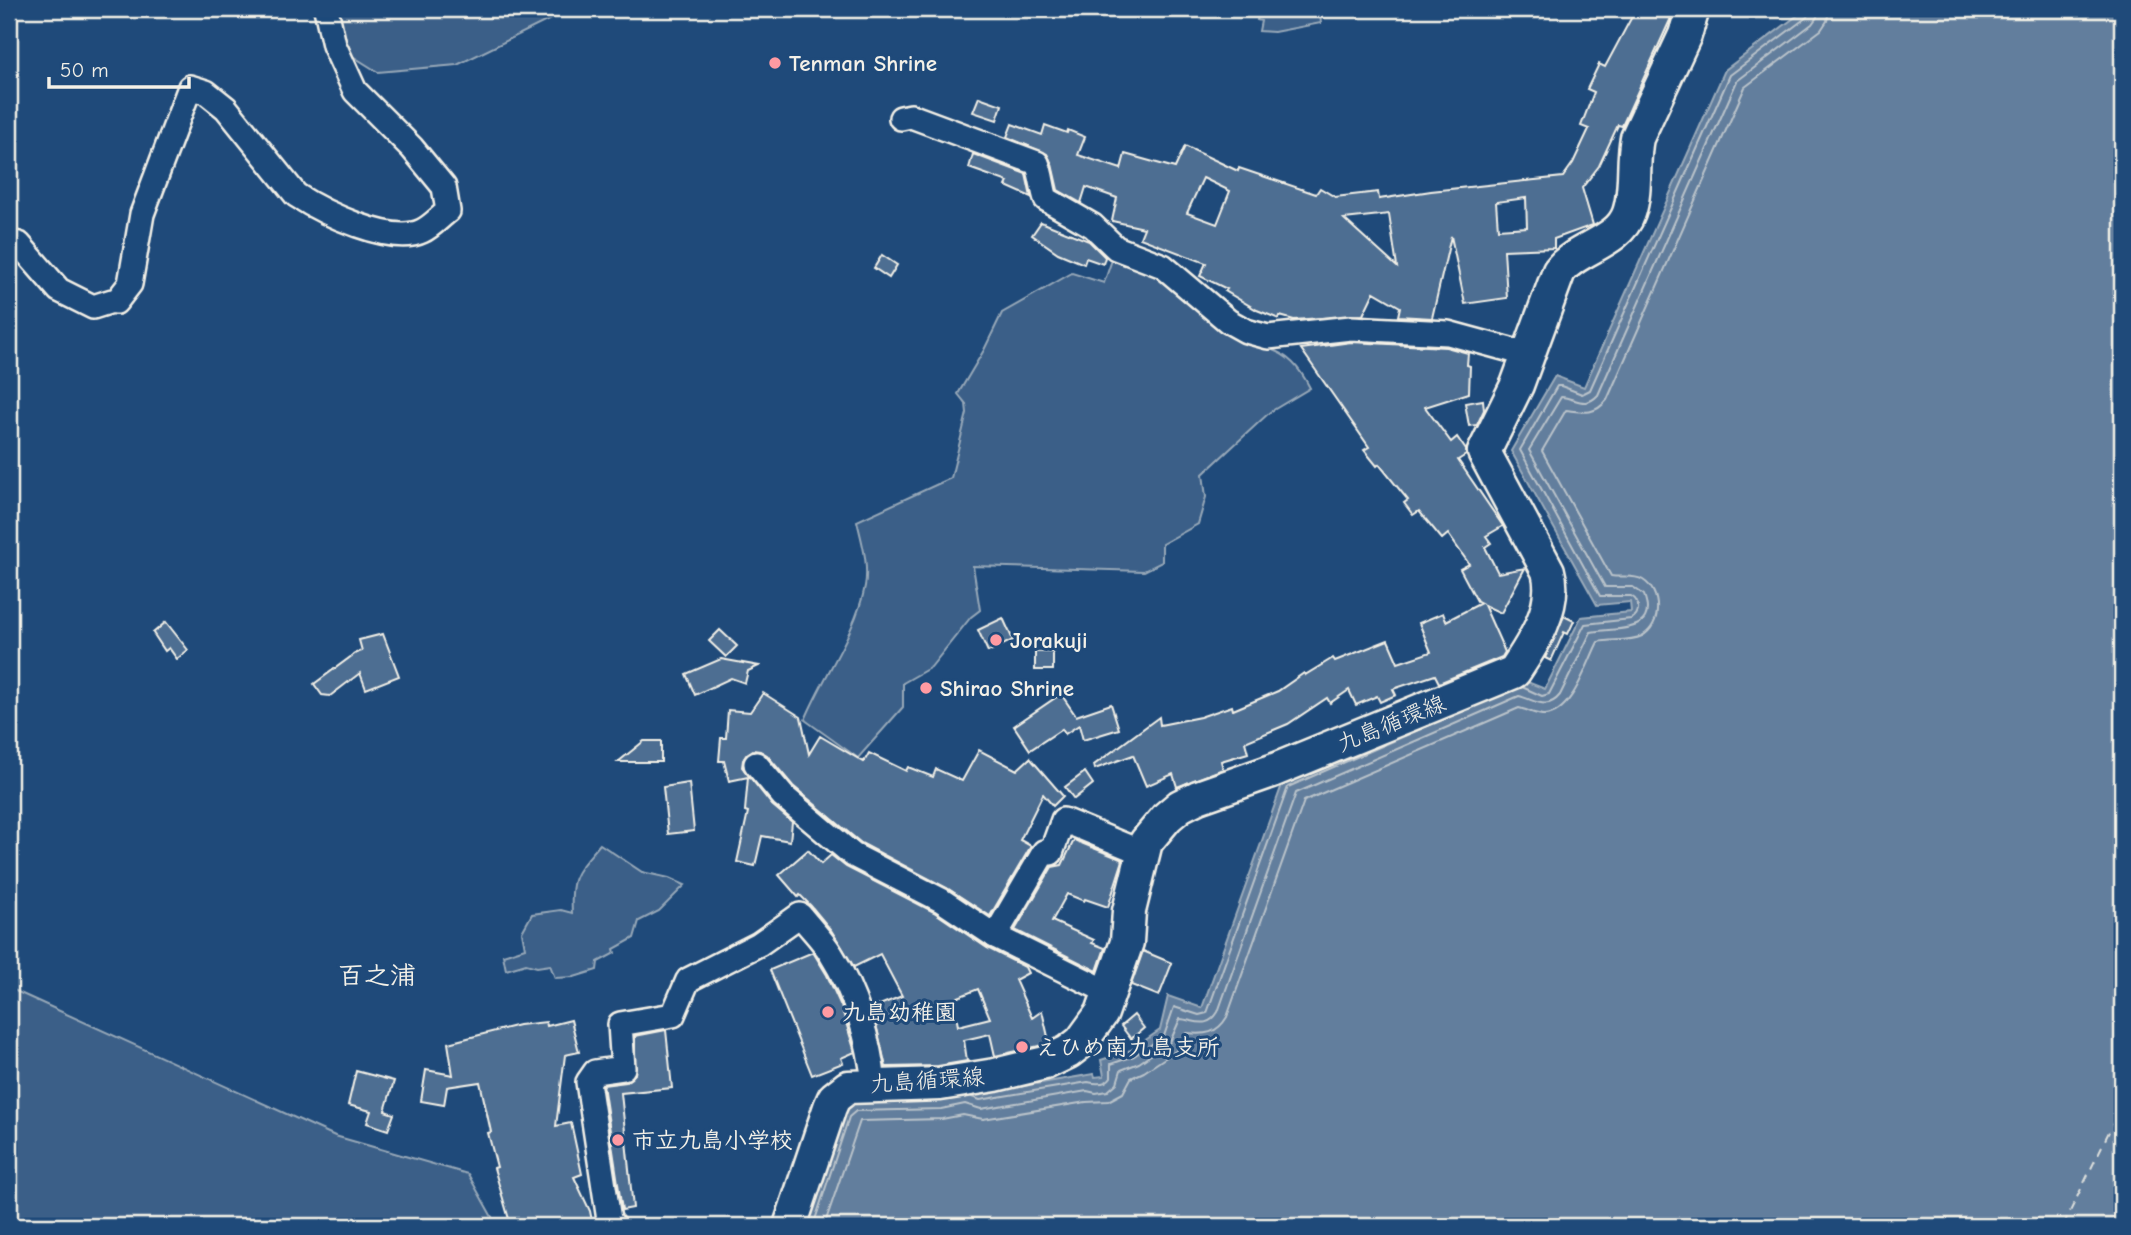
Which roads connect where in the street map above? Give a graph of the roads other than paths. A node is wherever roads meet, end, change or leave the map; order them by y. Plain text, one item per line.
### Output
1 (326, 9) edge
2 (1693, 9) edge
3 (901, 118) dead end
4 (9, 242) edge
5 (1529, 355) junction
6 (756, 764) dead end
7 (1143, 853) junction
8 (995, 936) junction
9 (1110, 993) junction
10 (874, 1085) junction
11 (614, 1226) edge
12 (790, 1226) edge

1 - 4 street
2 - 5 main road, 九島循環線
3 - 5 street
5 - 7 main road, 九島循環線
6 - 8 street
7 - 8 street
7 - 9 main road, 九島循環線
8 - 9 street
9 - 10 main road, 九島循環線
10 - 11 street
10 - 12 main road, 九島循環線

